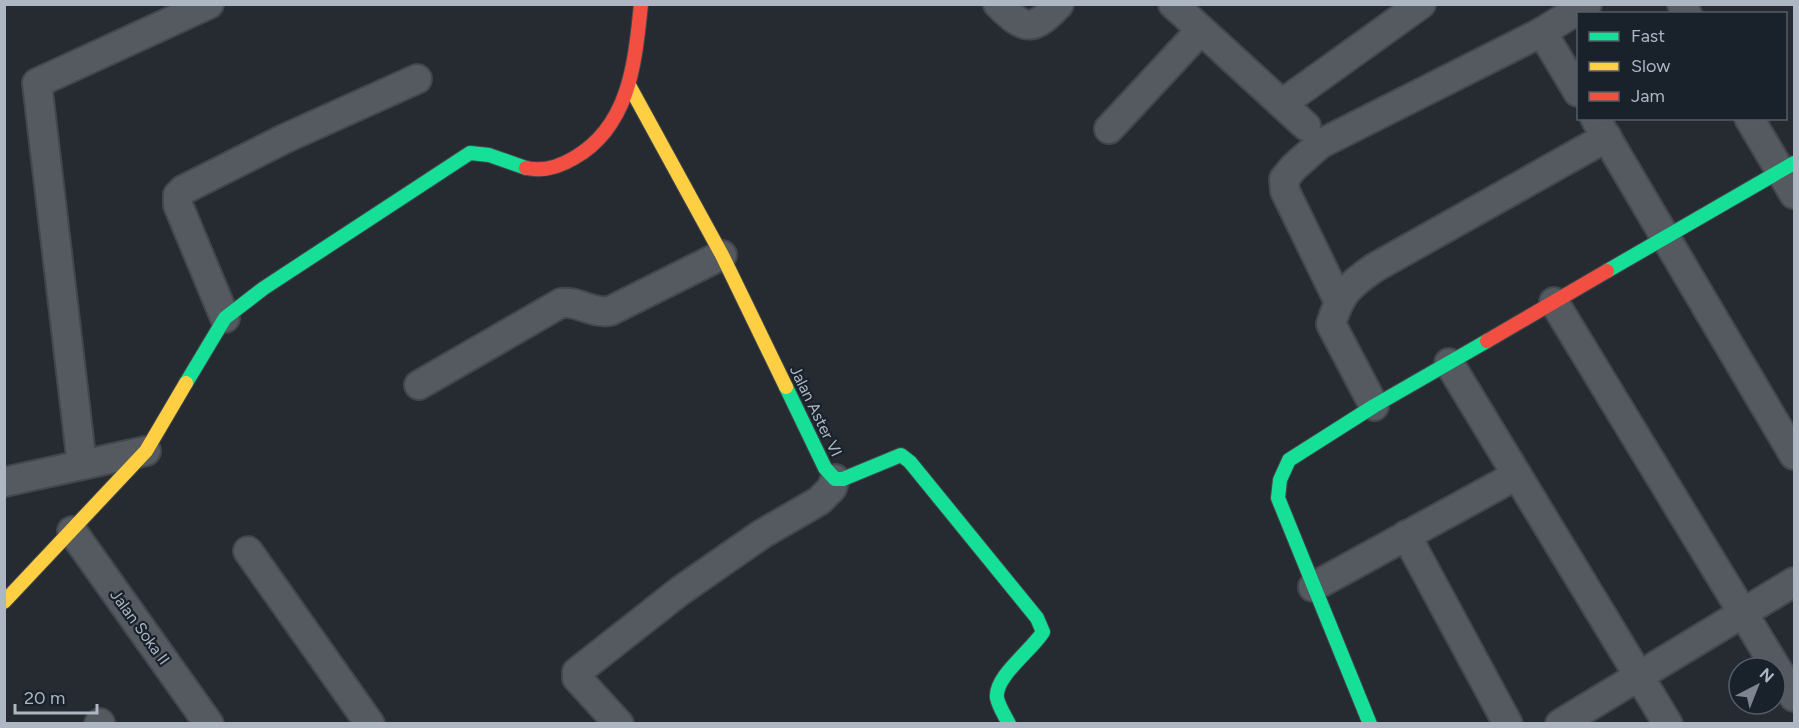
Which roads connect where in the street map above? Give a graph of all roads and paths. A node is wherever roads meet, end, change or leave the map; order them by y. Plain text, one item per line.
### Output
1 (209, 4) edge
2 (641, 4) edge
3 (998, 4) edge
4 (1059, 4) edge
5 (1173, 4) edge
6 (1421, 4) edge
7 (1587, 4) edge
8 (1200, 31) junction
9 (1542, 32) junction
10 (417, 79) dead end
11 (630, 87) junction
12 (1577, 90) edge
13 (1284, 103) junction
14 (1750, 120) edge
15 (1306, 126) dead end
16 (1601, 128) edge
17 (1108, 129) dead end
18 (1790, 176) edge
19 (1667, 237) junction
20 (722, 255) junction
21 (1338, 300) junction
22 (1554, 302) junction
23 (225, 318) junction
24 (1449, 363) junction
25 (419, 385) dead end
26 (1374, 406) junction
27 (146, 451) junction
28 (1794, 455) edge
29 (82, 465) junction
30 (1516, 475) junction
31 (835, 479) junction
32 (4, 482) edge
33 (72, 531) junction
34 (1406, 535) junction
35 (248, 551) dead end
36 (1794, 582) edge
37 (1313, 587) junction
38 (4, 602) edge
39 (1743, 613) junction
40 (1638, 677) junction
41 (1794, 697) edge
42 (209, 723) edge
43 (370, 723) edge
44 (619, 723) edge
45 (1009, 723) edge
46 (1370, 723) edge
47 (1508, 723) edge
48 (1560, 723) edge
49 (1668, 723) edge

1 - 29 street
2 - 11 street
3 - 4 street
5 - 8 street
6 - 13 street
7 - 9 street
8 - 13 street
8 - 17 street
9 - 12 street
9 - 21 street
10 - 23 street
11 - 20 street, Jalan Aster VI
11 - 23 street
13 - 15 street
14 - 18 street
16 - 19 street
16 - 21 street
18 - 19 street
19 - 22 street
19 - 28 street
20 - 25 street
20 - 31 street, Jalan Aster VI
21 - 26 street
22 - 24 street
22 - 39 street
23 - 27 street
24 - 26 street
24 - 30 street
26 - 37 street
27 - 29 street
27 - 33 street
29 - 32 street
30 - 34 street
30 - 40 street
31 - 44 street
31 - 45 street, Jalan Aster VI
33 - 38 street
33 - 42 street, Jalan Soka II
34 - 37 street
34 - 47 street
35 - 43 street
36 - 39 street
37 - 46 street
39 - 40 street
39 - 41 street
40 - 48 street
40 - 49 street

